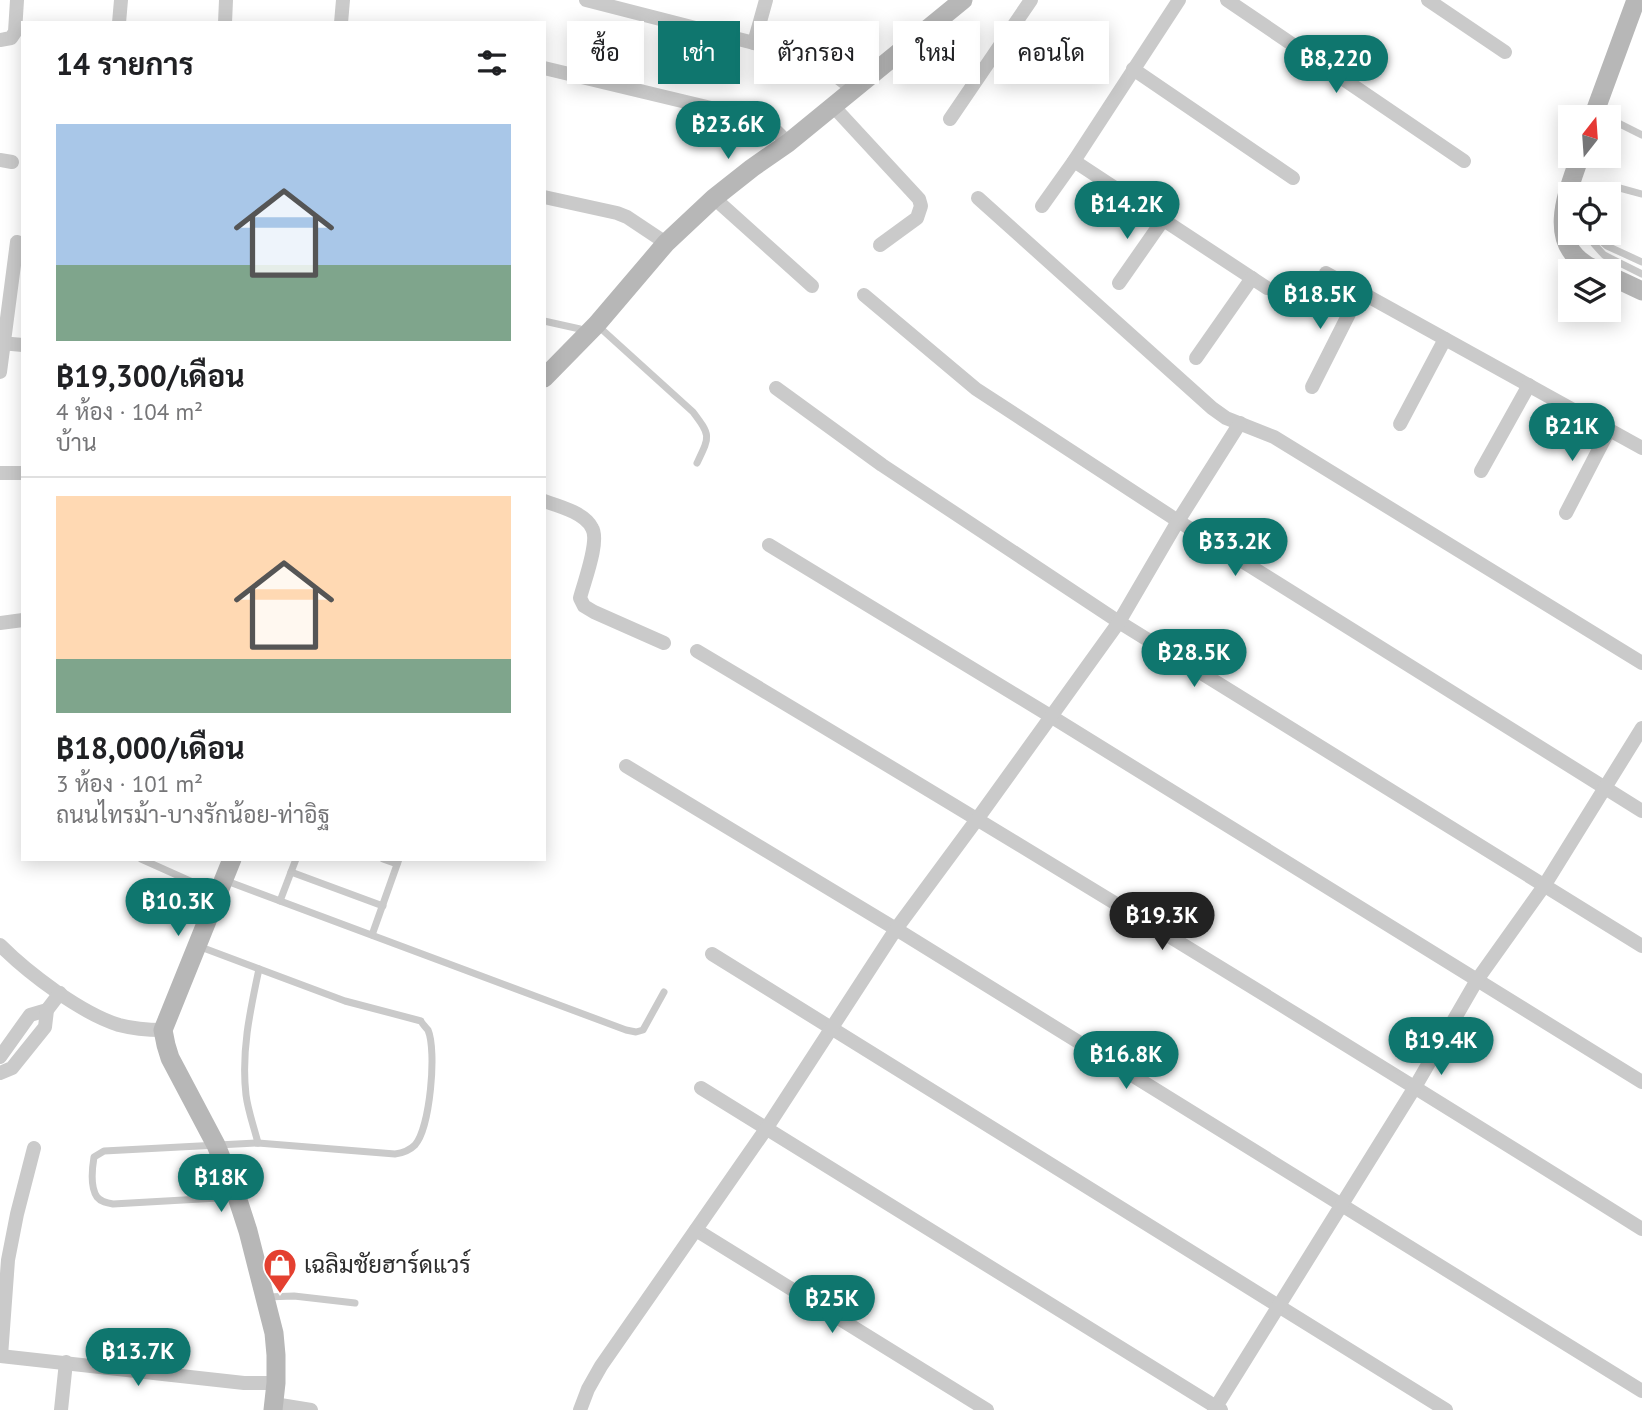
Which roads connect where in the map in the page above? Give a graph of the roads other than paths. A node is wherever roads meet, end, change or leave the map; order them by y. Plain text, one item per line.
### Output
1 (17, 0) edge
2 (121, 0) edge
3 (226, 0) edge
4 (343, 0) edge
5 (586, 0) edge
6 (766, 0) edge
7 (963, 0) edge
8 (1031, 0) edge
9 (1179, 0) edge
10 (1227, 0) edge
11 (1427, 0) edge
12 (1636, 0) edge
13 (120, 21) edge
14 (225, 21) edge
15 (341, 21) edge
16 (760, 21) edge
17 (0, 40) edge
18 (754, 43) edge
19 (1506, 52) dead end
20 (546, 68) edge
21 (1133, 69) junction
22 (847, 84) edge
23 (853, 89) junction
24 (1604, 105) edge
25 (833, 106) junction
26 (950, 119) dead end
27 (1621, 125) edge
28 (1642, 135) edge
29 (788, 143) junction
30 (1074, 160) junction
31 (1464, 161) dead end
32 (1576, 168) edge
33 (1293, 178) dead end
34 (1621, 189) edge
35 (1642, 194) edge
36 (546, 197) edge
37 (714, 198) junction
38 (978, 198) dead end
39 (1042, 206) dead end
40 (1163, 219) junction
41 (18, 242) dead end
42 (666, 243) junction
43 (880, 245) dead end
44 (1595, 245) edge
45 (1606, 245) edge
46 (1579, 259) edge
47 (1642, 262) edge
48 (1326, 273) dead end
49 (1642, 274) edge
50 (1252, 278) junction
51 (1621, 282) edge
52 (1119, 283) dead end
53 (812, 286) dead end
54 (1267, 288) dead end
55 (1360, 292) junction
56 (1642, 292) edge
57 (864, 295) dead end
58 (546, 321) edge
59 (591, 330) junction
60 (1445, 339) junction
61 (2, 343) edge
62 (21, 345) edge
63 (1196, 358) dead end
64 (0, 372) edge
65 (546, 376) edge
66 (1528, 385) junction
67 (1312, 387) dead end
68 (776, 388) dead end
69 (1240, 424) junction
70 (1400, 424) dead end
71 (1609, 430) junction
72 (1642, 448) edge
73 (698, 463) dead end
74 (1481, 471) dead end
75 (0, 472) edge
76 (21, 474) edge
77 (546, 502) edge
78 (1566, 513) dead end
79 (1178, 521) junction
80 (769, 545) dead end
81 (21, 621) edge
82 (1119, 622) junction
83 (0, 623) edge
84 (664, 643) dead end
85 (697, 651) dead end
86 (1642, 663) edge
87 (1052, 717) junction
88 (1642, 727) edge
89 (626, 766) dead end
90 (1605, 788) junction
91 (1642, 811) edge
92 (978, 818) junction
93 (147, 861) edge
94 (231, 861) edge
95 (295, 861) edge
96 (398, 862) edge
97 (291, 872) junction
98 (221, 886) junction
99 (1544, 886) junction
100 (280, 901) junction
101 (383, 906) junction
102 (896, 929) junction
103 (372, 935) junction
104 (197, 945) junction
105 (0, 946) edge
106 (1642, 946) edge
107 (712, 954) dead end
108 (259, 969) junction
109 (1477, 980) junction
110 (664, 992) dead end
111 (60, 993) junction
112 (47, 1010) junction
113 (830, 1028) junction
114 (163, 1030) junction
115 (0, 1057) edge
116 (0, 1073) edge
117 (1642, 1082) edge
118 (1415, 1087) junction
119 (701, 1088) dead end
120 (765, 1129) junction
121 (258, 1143) junction
122 (216, 1145) junction
123 (34, 1148) dead end
124 (237, 1197) junction
125 (1341, 1204) junction
126 (1642, 1229) edge
127 (696, 1230) junction
128 (266, 1297) junction
129 (355, 1303) dead end
130 (1278, 1307) junction
131 (0, 1356) edge
132 (65, 1362) junction
133 (276, 1383) junction
134 (1642, 1391) edge
135 (273, 1407) edge
136 (1217, 1409) edge
137 (61, 1410) edge
138 (311, 1410) edge
139 (580, 1410) edge
140 (987, 1410) edge
141 (1446, 1410) edge

1 - 17 street
2 - 13 street
3 - 14 street
4 - 15 street
5 - 18 street
6 - 16 street
7 - 23 street
8 - 26 street
9 - 21 street
10 - 31 street
11 - 19 street
12 - 24 street
20 - 29 street
21 - 30 street
21 - 33 street
22 - 23 street
23 - 25 street
25 - 29 street
25 - 43 street
27 - 28 lane
29 - 37 street
30 - 39 street
30 - 40 street
32 - 46 street
34 - 35 lane
36 - 42 street
37 - 42 street
37 - 53 street
38 - 69 street
40 - 50 street
40 - 52 street
41 - 61 street
42 - 59 street
44 - 49 lane
45 - 47 lane
48 - 55 street
50 - 54 street
50 - 63 street
51 - 56 street
55 - 60 street
55 - 67 street
57 - 79 street
58 - 59 lane
59 - 65 street
59 - 73 lane
60 - 66 street
60 - 70 street
61 - 62 street
61 - 64 street
66 - 71 street
66 - 74 street
68 - 82 street
69 - 79 street
69 - 86 street
71 - 72 street
71 - 78 street
75 - 76 street
77 - 84 street
79 - 82 street
79 - 90 street
80 - 87 street
81 - 83 street
82 - 87 street
82 - 99 street
85 - 92 street
87 - 92 street
87 - 109 street
88 - 90 street
89 - 102 street
90 - 91 street
90 - 99 street
92 - 102 street
92 - 118 street
93 - 98 lane
94 - 98 street
95 - 97 lane
96 - 101 lane
97 - 100 lane
97 - 101 lane
98 - 100 lane
98 - 104 street
99 - 106 street
99 - 109 street
100 - 103 lane
101 - 103 lane
102 - 113 street
102 - 125 street
103 - 110 lane
104 - 108 lane
104 - 114 street
105 - 111 street
107 - 113 street
108 - 121 lane
108 - 121 lane
109 - 117 street
109 - 118 street
111 - 112 street
111 - 114 street
112 - 115 street
112 - 116 street
113 - 120 street
113 - 130 street
114 - 122 street
118 - 125 street
118 - 126 street
119 - 120 street
120 - 127 street
120 - 136 street
121 - 122 lane
122 - 124 street
122 - 124 lane
123 - 131 street
124 - 128 street
125 - 130 street
125 - 134 street
127 - 139 street
127 - 140 street
128 - 129 lane
128 - 133 street
130 - 136 street
130 - 141 street
131 - 132 street
132 - 133 street
132 - 137 street
133 - 135 street
135 - 138 street

